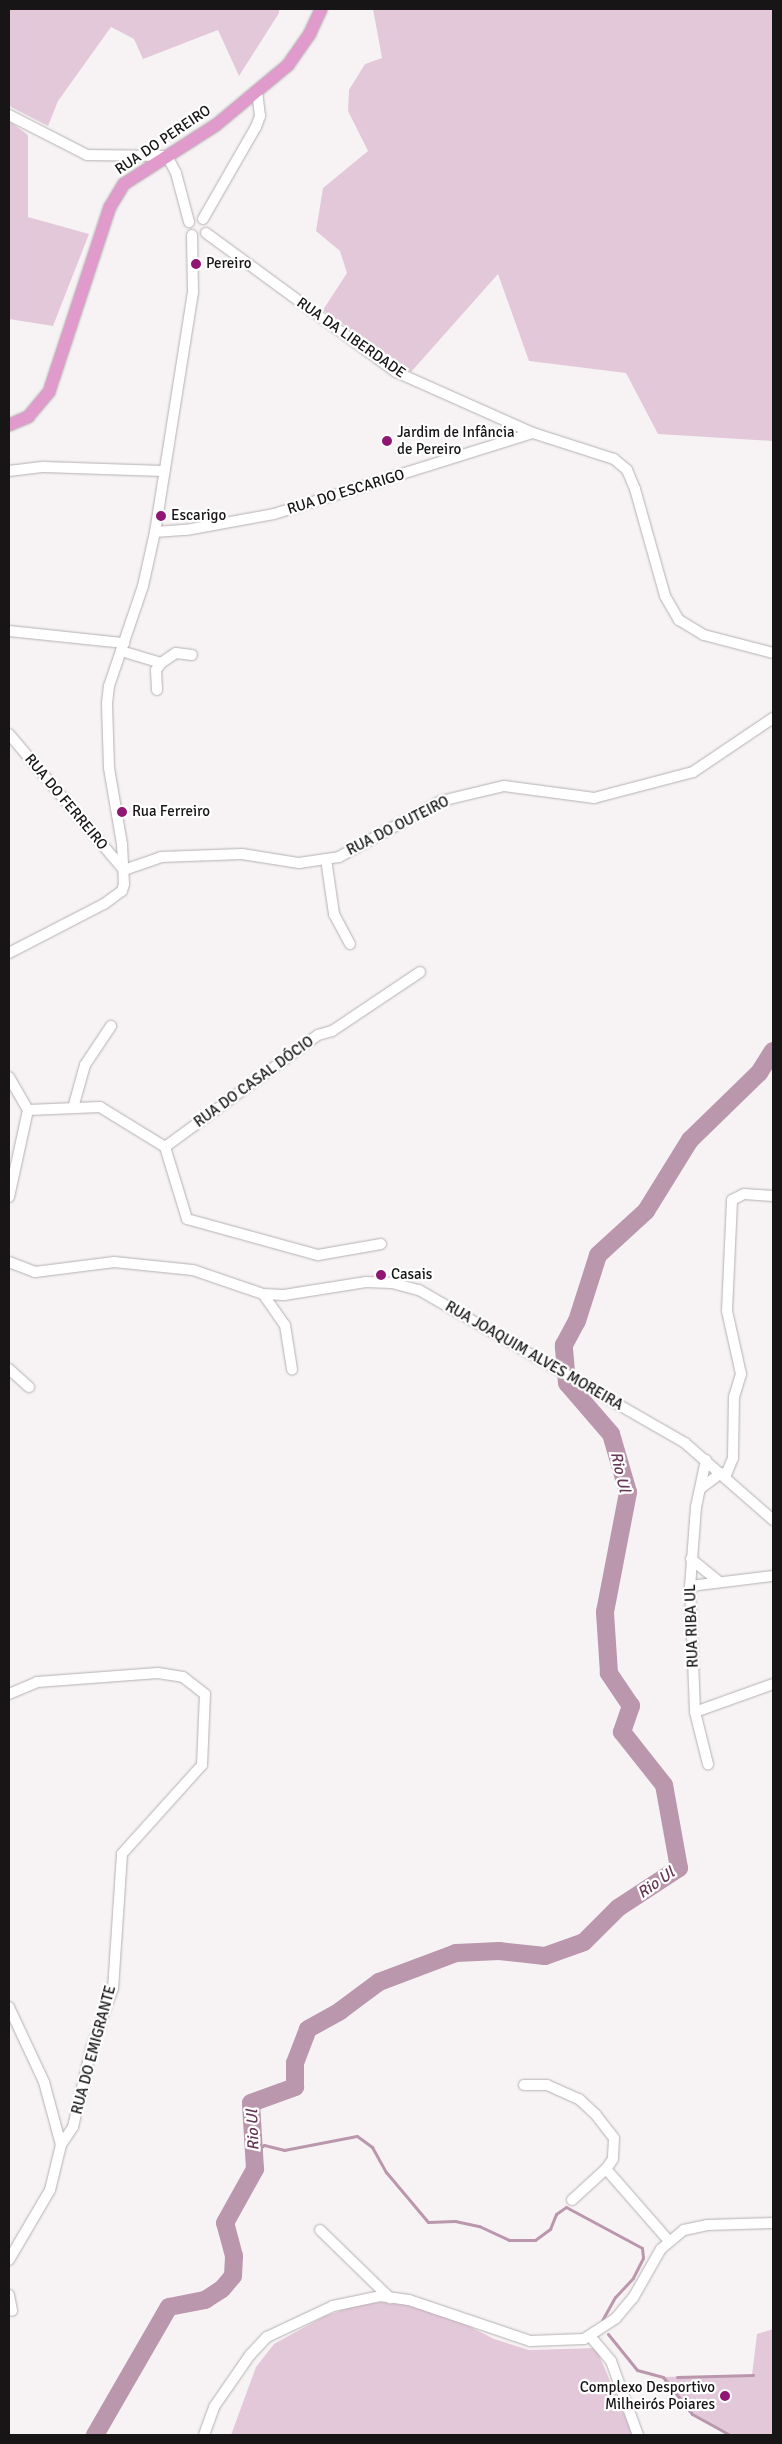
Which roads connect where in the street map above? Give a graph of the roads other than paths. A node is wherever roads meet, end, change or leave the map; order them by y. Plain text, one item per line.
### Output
1 (321, 9) edge
2 (257, 92) junction
3 (9, 115) edge
4 (167, 156) junction
5 (203, 219) junction
6 (189, 222) junction
7 (206, 232) junction
8 (192, 236) junction
9 (9, 425) edge
10 (533, 433) junction
11 (9, 471) edge
12 (163, 471) junction
13 (155, 532) junction
14 (9, 631) edge
15 (122, 647) junction
16 (773, 653) edge
17 (192, 654) dead end
18 (161, 663) junction
19 (157, 690) dead end
20 (773, 718) edge
21 (9, 734) edge
22 (326, 859) junction
23 (124, 870) junction
24 (350, 944) dead end
25 (9, 953) edge
26 (420, 972) dead end
27 (111, 1026) dead end
28 (9, 1077) edge
29 (73, 1108) junction
30 (28, 1110) junction
31 (165, 1146) junction
32 (773, 1196) edge
33 (9, 1197) edge
34 (381, 1244) dead end
35 (9, 1262) edge
36 (263, 1294) junction
37 (9, 1369) edge
38 (292, 1369) dead end
39 (29, 1387) dead end
40 (706, 1460) junction
41 (723, 1475) junction
42 (701, 1488) junction
43 (773, 1520) edge
44 (691, 1559) junction
45 (773, 1576) edge
46 (720, 1582) junction
47 (690, 1586) junction
48 (773, 1684) edge
49 (9, 1694) edge
50 (695, 1712) junction
51 (708, 1764) dead end
52 (9, 2007) edge
53 (524, 2085) dead end
54 (61, 2145) junction
55 (606, 2169) junction
56 (572, 2200) dead end
57 (773, 2223) edge
58 (320, 2230) dead end
59 (668, 2241) junction
60 (9, 2260) edge
61 (9, 2294) edge
62 (390, 2298) junction
63 (12, 2311) dead end
64 (590, 2336) junction
65 (204, 2435) edge
66 (638, 2435) edge

1 - 2 main road, RUA DO PEREIRO
2 - 4 main road, RUA DO PEREIRO
2 - 5 street
3 - 4 street
4 - 6 street
4 - 9 main road, RUA DO PEREIRO
5 - 6 street
5 - 7 street
6 - 8 street
7 - 8 street
7 - 10 street, RUA DA LIBERDADE
8 - 12 street
10 - 13 street, RUA DO ESCARIGO
10 - 16 street, RUA DA LIBERDADE
11 - 12 street
12 - 13 street
13 - 15 street
14 - 15 street
15 - 18 street
15 - 23 street
17 - 18 street
18 - 19 street
20 - 22 street, RUA DO OUTEIRO
21 - 23 street, RUA DO FERREIRO
22 - 23 street, RUA DO OUTEIRO
22 - 24 street
23 - 25 street
26 - 31 street, RUA DO CASAL DÓCIO
27 - 29 street
28 - 30 street
29 - 30 street
29 - 31 street
30 - 33 street
31 - 34 street
32 - 41 street
35 - 36 street, RUA JOAQUIM ALVES MOREIRA
36 - 38 street
36 - 40 street, RUA JOAQUIM ALVES MOREIRA
37 - 39 street
40 - 41 street, RUA JOAQUIM ALVES MOREIRA
40 - 42 street, RUA RIBA UL
41 - 42 street
41 - 43 street, RUA JOAQUIM ALVES MOREIRA
42 - 44 street, RUA RIBA UL
44 - 46 street
44 - 47 street, RUA RIBA UL
45 - 46 street
46 - 47 street
47 - 50 street, RUA RIBA UL
48 - 50 street
49 - 54 street, RUA DO EMIGRANTE
50 - 51 street, RUA RIBA UL
52 - 54 street
53 - 55 street
54 - 60 street, RUA DO EMIGRANTE
55 - 56 street
55 - 59 street
57 - 59 street
58 - 62 street
59 - 64 street
61 - 63 street
62 - 64 street
62 - 65 street
64 - 66 street

